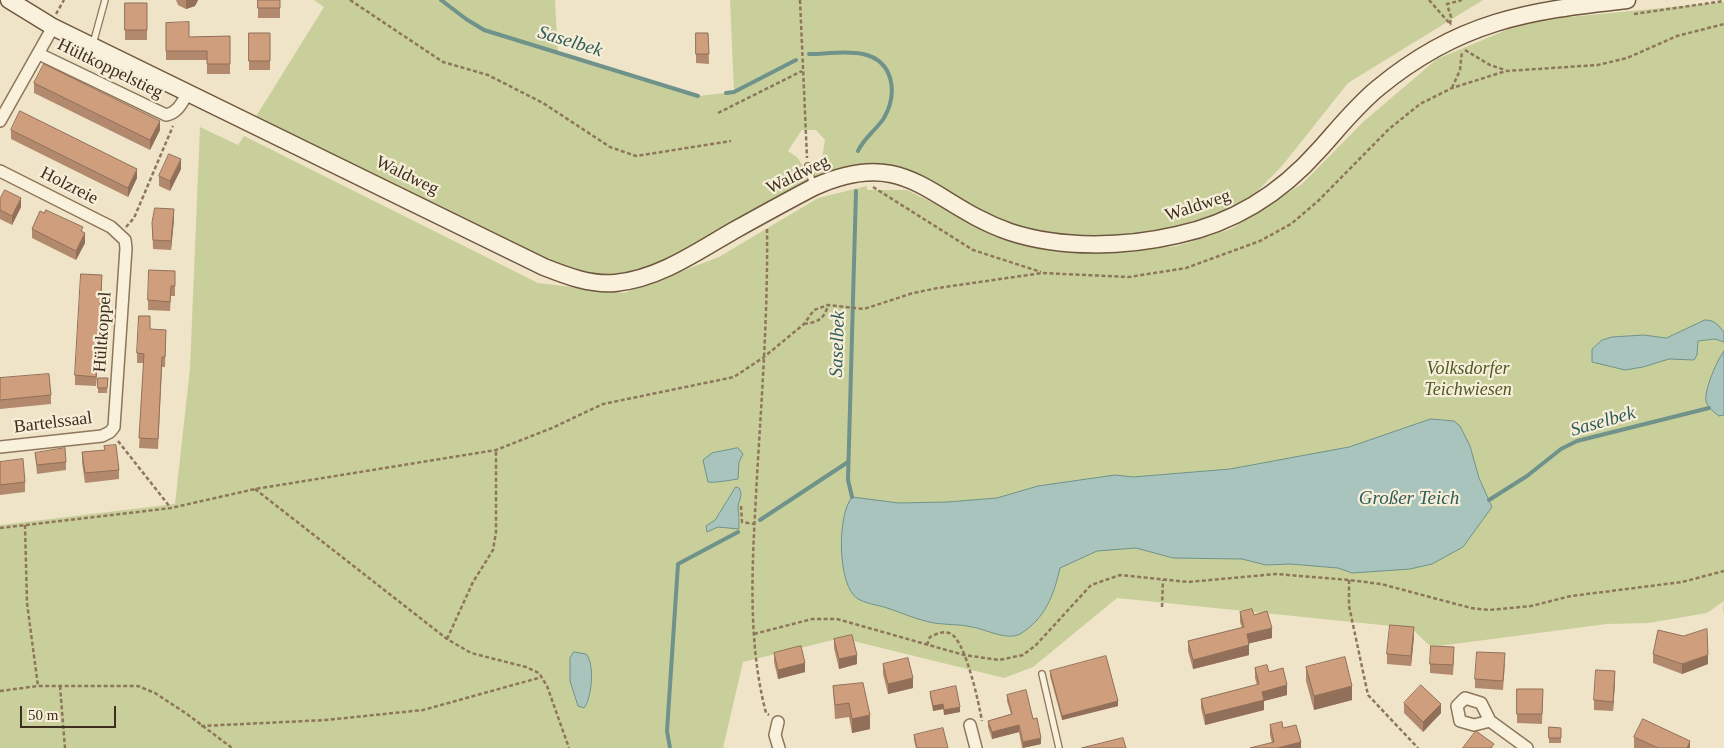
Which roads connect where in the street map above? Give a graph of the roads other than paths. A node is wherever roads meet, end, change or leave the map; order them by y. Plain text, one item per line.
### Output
1 (9, 0) edge
2 (105, 0) edge
3 (1628, 7) edge
4 (53, 27) junction
5 (92, 46) junction
6 (39, 54) junction
7 (188, 93) junction
8 (0, 121) edge
9 (808, 166) road end
10 (0, 171) edge
11 (814, 187) junction
12 (120, 234) joint
13 (110, 432) joint
14 (0, 448) edge
15 (1042, 674) dead end
16 (1490, 721) dead end
17 (778, 722) road end
18 (970, 725) road end
19 (778, 748) edge
20 (976, 748) edge
21 (1060, 748) edge
22 (1526, 748) edge

1 - 4 main road, Waldweg
2 - 5 lane
3 - 11 main road, Waldweg
4 - 5 main road, Waldweg
4 - 6 street
5 - 7 main road, Waldweg
6 - 7 street, Hültkoppelstieg
6 - 8 street
7 - 11 main road, Waldweg
9 - 11 lane
10 - 12 street, Holzreie
12 - 13 street, Hültkoppel
13 - 14 street, Bartelssaal
15 - 21 lane
16 - 22 street
17 - 19 street
18 - 20 street

